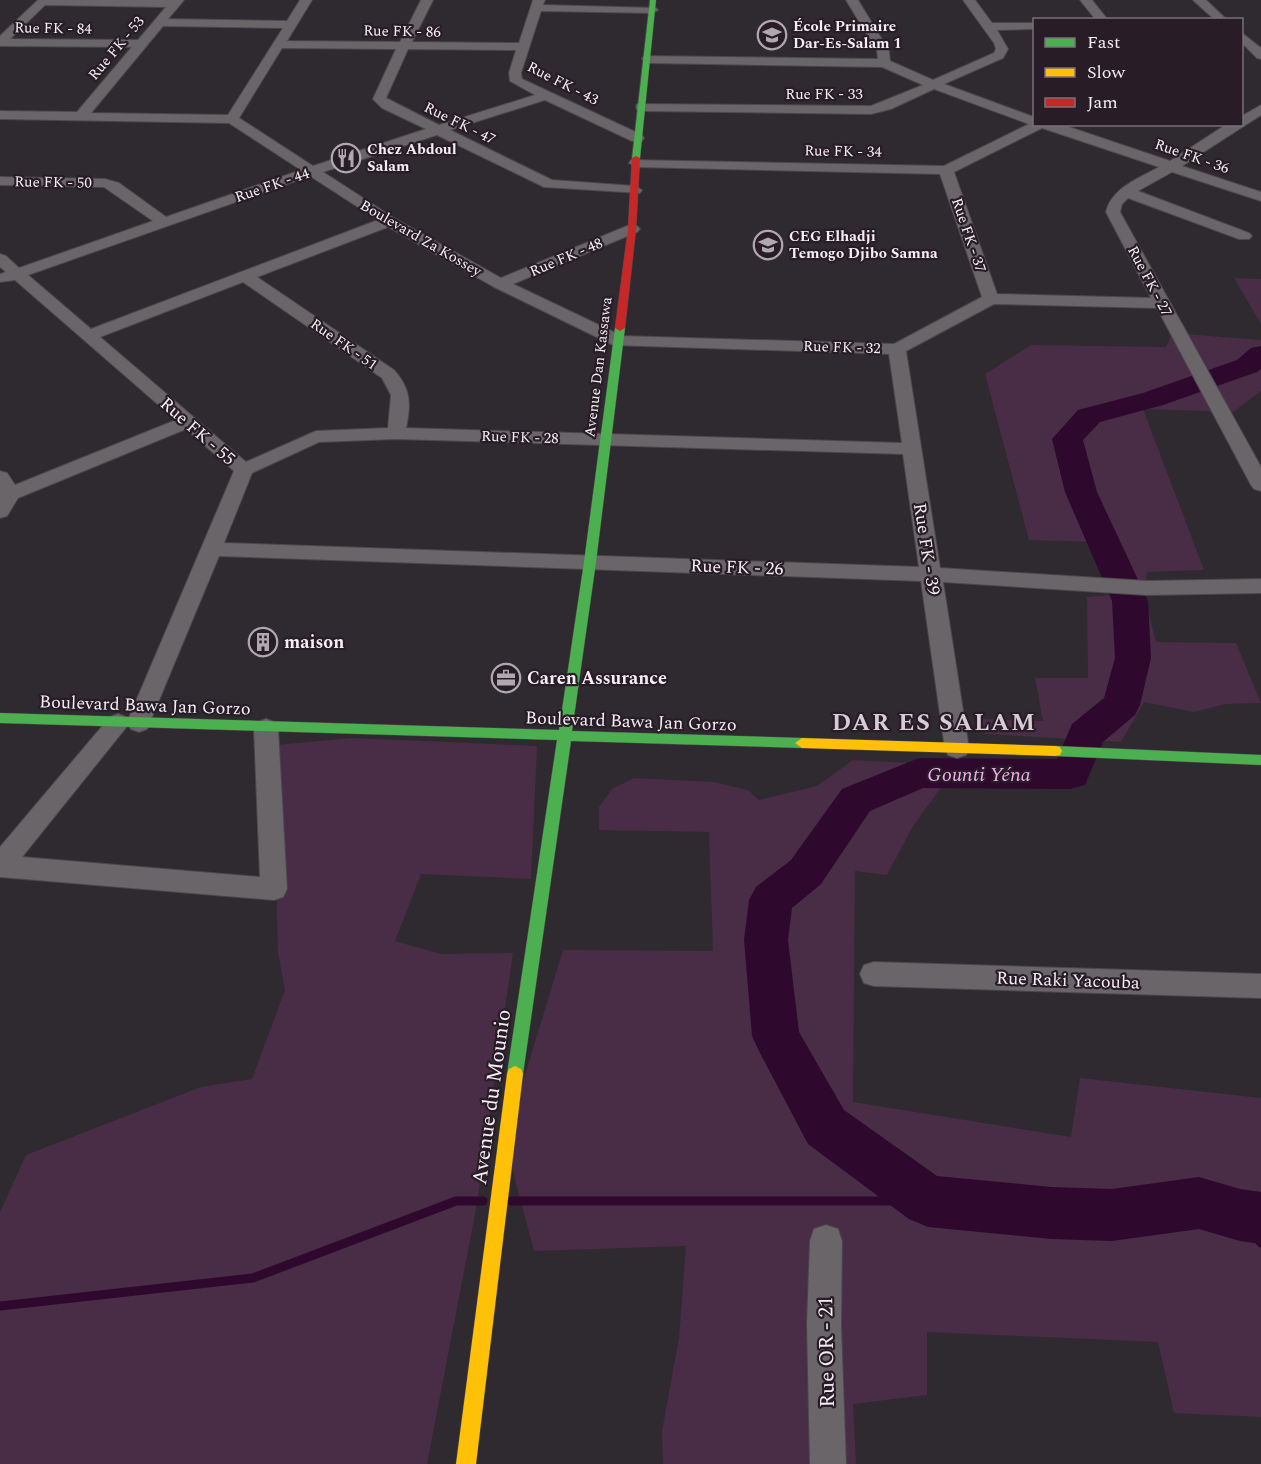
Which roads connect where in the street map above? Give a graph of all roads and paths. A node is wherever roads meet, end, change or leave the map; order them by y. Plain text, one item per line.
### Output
1 (306, 0) edge
2 (427, 0) edge
3 (852, 0) edge
4 (969, 0) edge
5 (1086, 0) edge
6 (1199, 0) edge
7 (43, 1) edge
8 (176, 2) edge
9 (538, 4) edge
10 (652, 5) edge
11 (1101, 18) edge
12 (1220, 18) edge
13 (0, 20) edge
14 (22, 21) junction
15 (159, 22) junction
16 (291, 24) junction
17 (1033, 26) edge
18 (988, 27) junction
19 (1243, 38) edge
20 (0, 42) edge
21 (141, 44) junction
22 (279, 44) junction
23 (403, 46) junction
24 (525, 47) junction
25 (1261, 54) edge
26 (648, 59) junction
27 (884, 63) junction
28 (934, 85) junction
29 (546, 95) junction
30 (1243, 101) edge
31 (642, 107) junction
32 (1261, 108) edge
33 (0, 115) edge
34 (14, 115) junction
35 (80, 117) junction
36 (232, 120) junction
37 (1033, 120) edge
38 (1243, 121) edge
39 (1035, 126) edge
40 (1051, 126) edge
41 (1234, 126) edge
42 (0, 130) edge
43 (437, 130) junction
44 (637, 138) junction
45 (636, 162) junction
46 (1172, 166) junction
47 (946, 170) junction
48 (311, 171) junction
49 (0, 181) edge
50 (635, 190) junction
51 (1126, 192) junction
52 (1261, 197) edge
53 (389, 221) junction
54 (165, 223) junction
55 (632, 229) junction
56 (1244, 236) dead end
57 (0, 259) edge
58 (19, 273) junction
59 (247, 277) junction
60 (0, 279) edge
61 (500, 284) junction
62 (991, 299) junction
63 (1162, 303) junction
64 (89, 335) junction
65 (619, 341) junction
66 (897, 349) junction
67 (188, 422) junction
68 (396, 433) junction
69 (606, 440) junction
70 (912, 449) junction
71 (244, 470) junction
72 (0, 477) edge
73 (1261, 486) edge
74 (5, 503) edge
75 (213, 549) junction
76 (590, 562) junction
77 (931, 574) junction
78 (1261, 586) edge
79 (0, 718) edge
80 (129, 723) junction
81 (266, 728) junction
82 (566, 737) junction
83 (957, 749) junction
84 (1261, 760) edge
85 (0, 866) edge
86 (874, 974) dead end
87 (1261, 986) edge
88 (826, 1241) dead end
89 (466, 1464) edge
90 (828, 1464) edge

1 - 16 street
2 - 23 street, Rue FK - 47
3 - 27 street
4 - 18 street, Rue FK - 33
5 - 11 street
6 - 12 street
7 - 8 street
7 - 14 street
8 - 15 street, Rue FK - 53
9 - 10 street
9 - 24 street, Rue FK - 43
10 - 26 street, Avenue Dan Kassawa
13 - 14 street
14 - 20 street
15 - 16 street
15 - 21 street, Rue FK - 53
16 - 22 street
17 - 18 street
18 - 28 street, Rue FK - 33
19 - 25 street
20 - 21 street, Rue FK - 84
21 - 35 street, Rue FK - 53
22 - 23 street, Rue FK - 86
22 - 36 street
23 - 24 street, Rue FK - 86
23 - 43 street, Rue FK - 47
24 - 29 street, Rue FK - 43
26 - 27 street
26 - 31 street, Avenue Dan Kassawa
27 - 28 street
28 - 31 street, Rue FK - 33
28 - 37 street
29 - 43 street, Rue FK - 44
29 - 44 street, Rue FK - 43
30 - 32 street
31 - 44 street, Avenue Dan Kassawa
32 - 38 street
33 - 34 street
34 - 35 street
34 - 42 street
35 - 36 street
36 - 48 street, Boulevard Za Kossey
39 - 47 street, Rue FK - 34
40 - 46 street, Rue FK - 36
41 - 46 street
43 - 48 street, Rue FK - 44
43 - 50 street, Rue FK - 47
44 - 45 street, Avenue Dan Kassawa
45 - 47 street, Rue FK - 34
45 - 50 street, Avenue Dan Kassawa
46 - 51 street
46 - 52 street, Rue FK - 36
47 - 62 street, Rue FK - 37
48 - 53 street, Boulevard Za Kossey
48 - 54 street, Rue FK - 44
49 - 54 street, Rue FK - 50
50 - 55 street, Avenue Dan Kassawa
51 - 56 street
51 - 63 street, Rue FK - 27
53 - 59 street
53 - 61 street, Boulevard Za Kossey
54 - 58 street, Rue FK - 44
55 - 61 street, Rue FK - 48
55 - 65 street, Avenue Dan Kassawa
57 - 58 street, Rue FK - 55
58 - 60 street, Rue FK - 44
58 - 64 street, Rue FK - 55
59 - 64 street
59 - 68 street, Rue FK - 51
61 - 65 street, Boulevard Za Kossey
62 - 63 street, Rue FK - 32
62 - 66 street, Rue FK - 32
63 - 73 street, Rue FK - 27
64 - 67 street, Rue FK - 55
65 - 66 street, Rue FK - 32
65 - 69 street, Avenue Dan Kassawa
66 - 70 street, Rue FK - 39
67 - 71 street, Rue FK - 55
67 - 74 street
68 - 69 street, Rue FK - 28
68 - 71 street, Rue FK - 28
69 - 70 street, Rue FK - 28
69 - 76 street, Avenue Dan Kassawa
70 - 77 street, Rue FK - 39
71 - 75 street, Rue FK - 55
72 - 74 street
75 - 76 street, Rue FK - 26
75 - 80 street, Rue FK - 55
76 - 77 street, Rue FK - 26
76 - 82 street, Avenue Dan Kassawa
77 - 78 street, Rue FK - 26
77 - 83 street, Rue FK - 39
79 - 80 street, Boulevard Bawa Jan Gorzo
80 - 81 street, Boulevard Bawa Jan Gorzo
80 - 85 street, Rue FK - 55
81 - 82 street, Boulevard Bawa Jan Gorzo
81 - 85 street
82 - 83 street, Boulevard Bawa Jan Gorzo
82 - 89 street, Avenue du Mounio
83 - 84 street, Boulevard Bawa Jan Gorzo
86 - 87 street, Rue Raki Yacouba
88 - 90 street, Rue OR - 21

